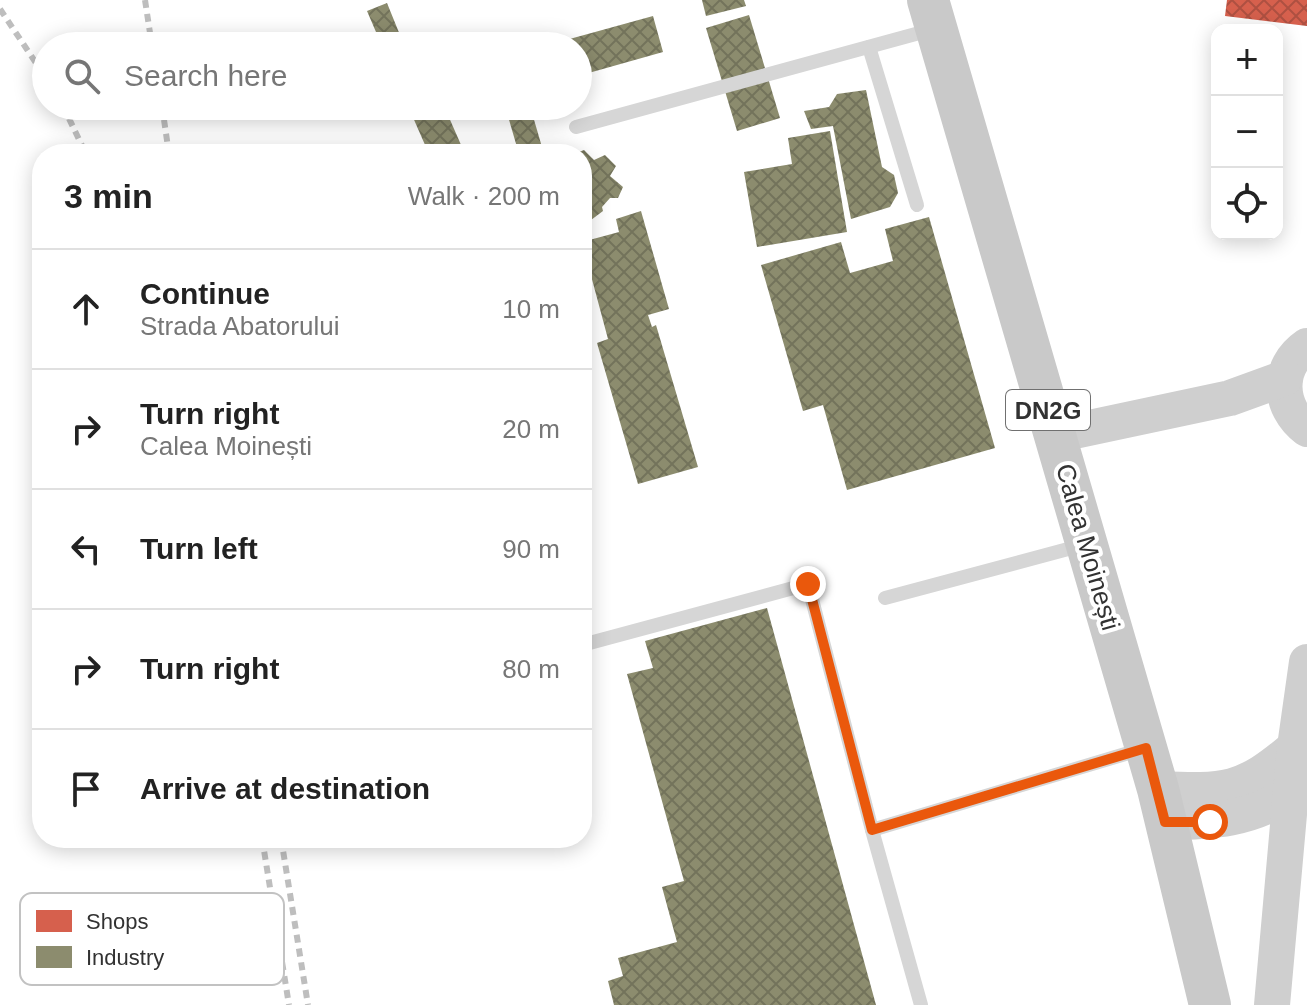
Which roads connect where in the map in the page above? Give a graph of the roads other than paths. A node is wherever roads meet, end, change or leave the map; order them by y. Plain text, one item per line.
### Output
1 (932, 14) edge
2 (869, 47) junction
3 (576, 127) dead end
4 (917, 205) dead end
5 (1307, 346) edge
6 (1292, 403) edge
7 (1056, 435) junction
8 (1087, 544) junction
9 (885, 598) dead end
10 (592, 642) edge
11 (1307, 662) edge
12 (1300, 733) edge
13 (1146, 748) junction
14 (1291, 792) junction
15 (1161, 806) junction
16 (872, 830) junction
17 (921, 1005) edge
18 (1210, 1005) edge
19 (1272, 1005) edge

1 - 2 lane
1 - 7 main road, Calea Moinești / DN2G
2 - 3 lane
2 - 4 lane
5 - 6 street
6 - 7 street
7 - 8 main road, Calea Moinești / DN2G
8 - 9 lane
8 - 13 main road, Calea Moinești / DN2G
10 - 16 lane
11 - 12 street
12 - 14 street
12 - 15 street
13 - 15 main road, Calea Moinești / DN2G
13 - 16 lane
14 - 15 street
14 - 19 street
15 - 18 main road, Calea Moinești / DN2G
16 - 17 lane

